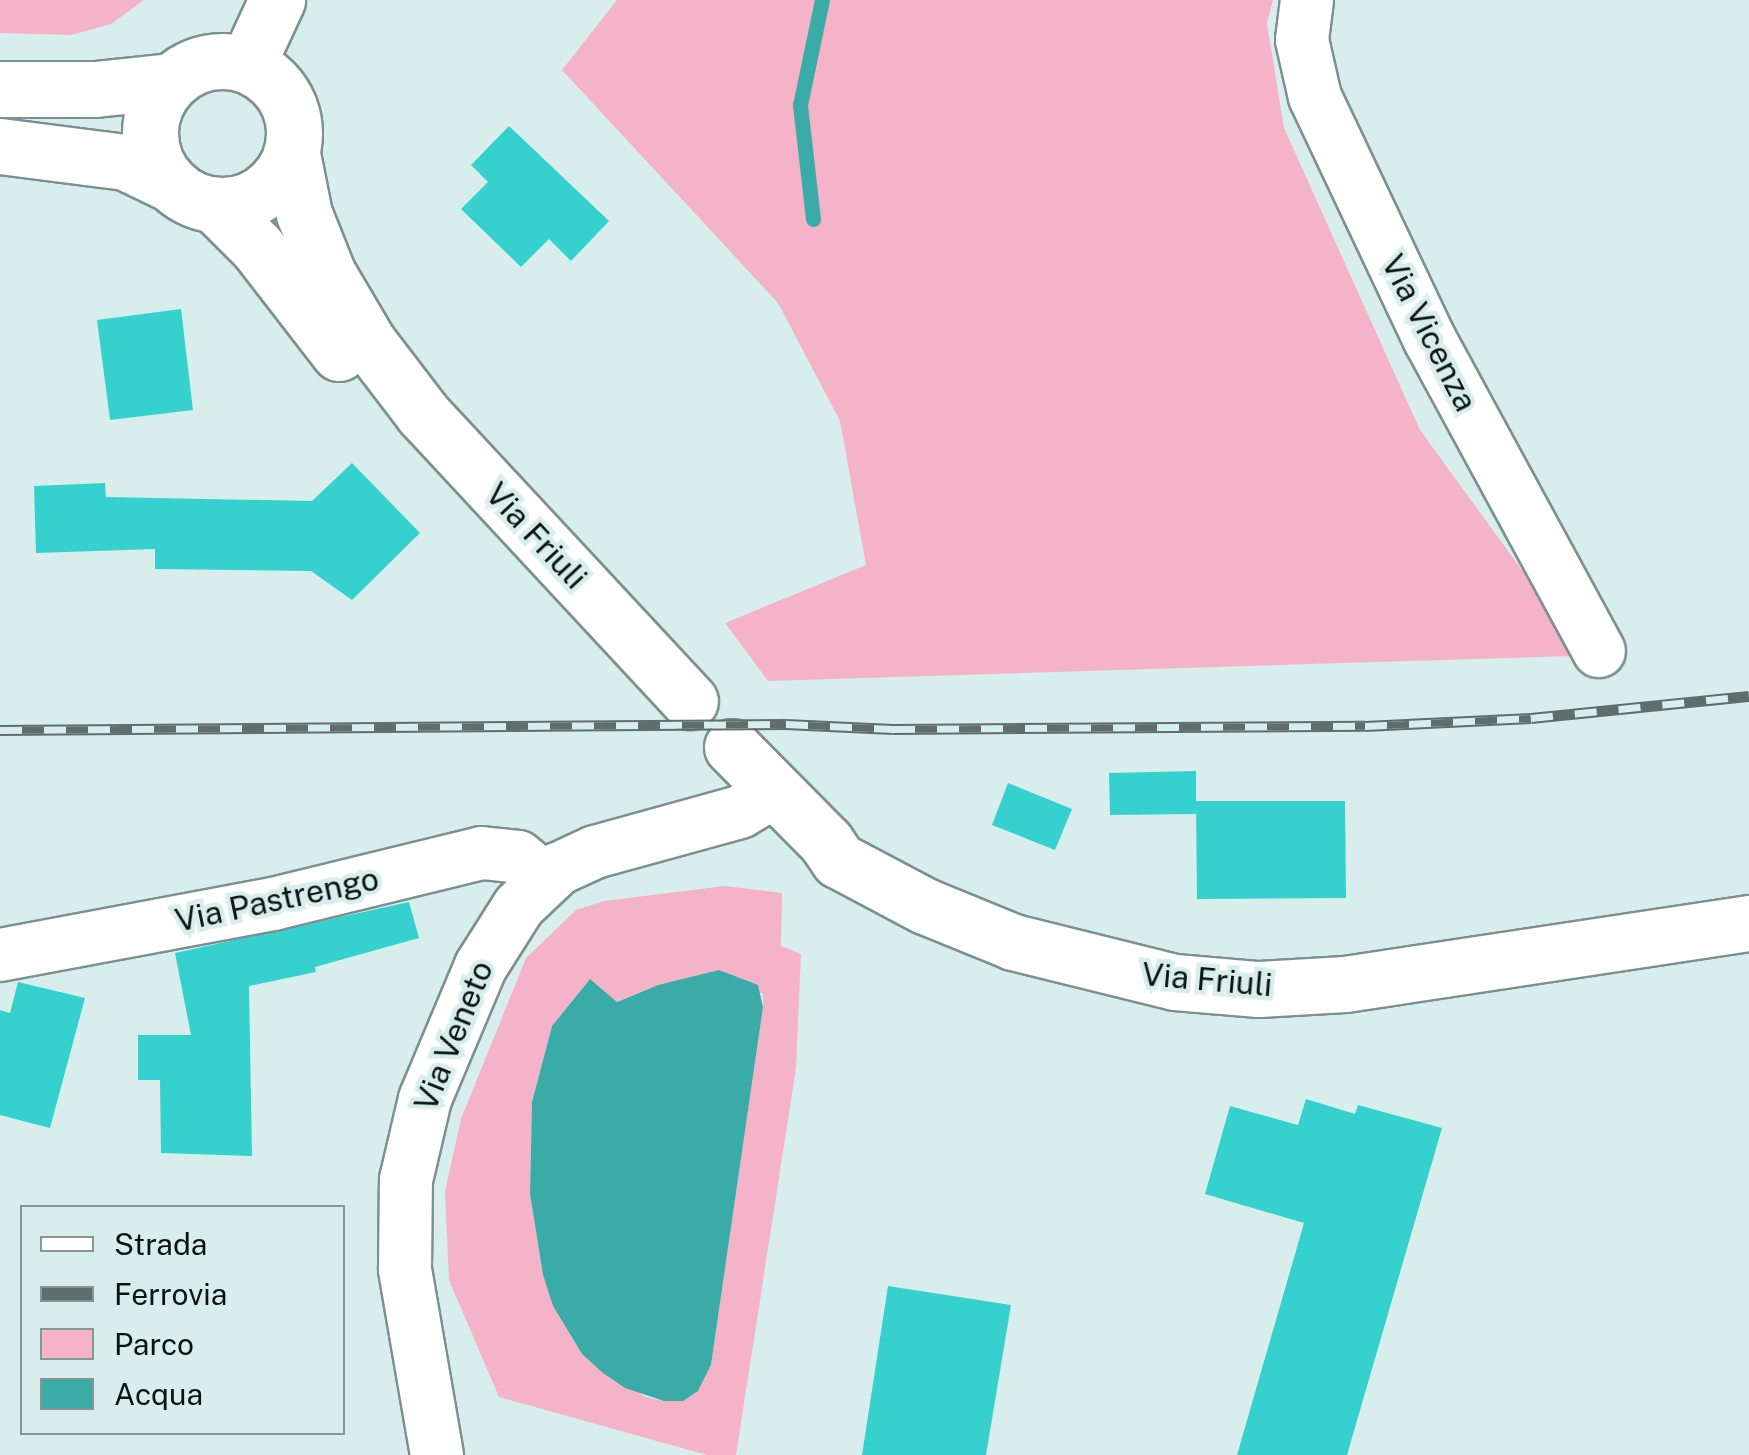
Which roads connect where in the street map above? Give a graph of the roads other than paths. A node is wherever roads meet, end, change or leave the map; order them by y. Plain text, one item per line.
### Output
1 (277, 0) edge
2 (1307, 0) edge
3 (247, 65) junction
4 (171, 81) junction
5 (0, 89) edge
6 (0, 146) edge
7 (292, 154) junction
8 (193, 195) junction
9 (423, 414) junction
10 (1599, 651) dead end
11 (690, 701) dead end
12 (732, 747) dead end
13 (773, 792) junction
14 (545, 879) junction
15 (1749, 923) edge
16 (0, 954) edge
17 (436, 1455) edge

1 - 3 street
2 - 10 street, Via Vicenza
3 - 4 street
3 - 7 street
4 - 5 street
4 - 8 street
6 - 8 street, Via Friuli
7 - 8 street
7 - 9 street, Via Friuli
8 - 9 street, Via Friuli
9 - 11 street, Via Friuli
12 - 13 street, Via Friuli
13 - 14 street, Via Veneto
13 - 15 street, Via Friuli
14 - 16 street, Via Pastrengo
14 - 17 street, Via Veneto

